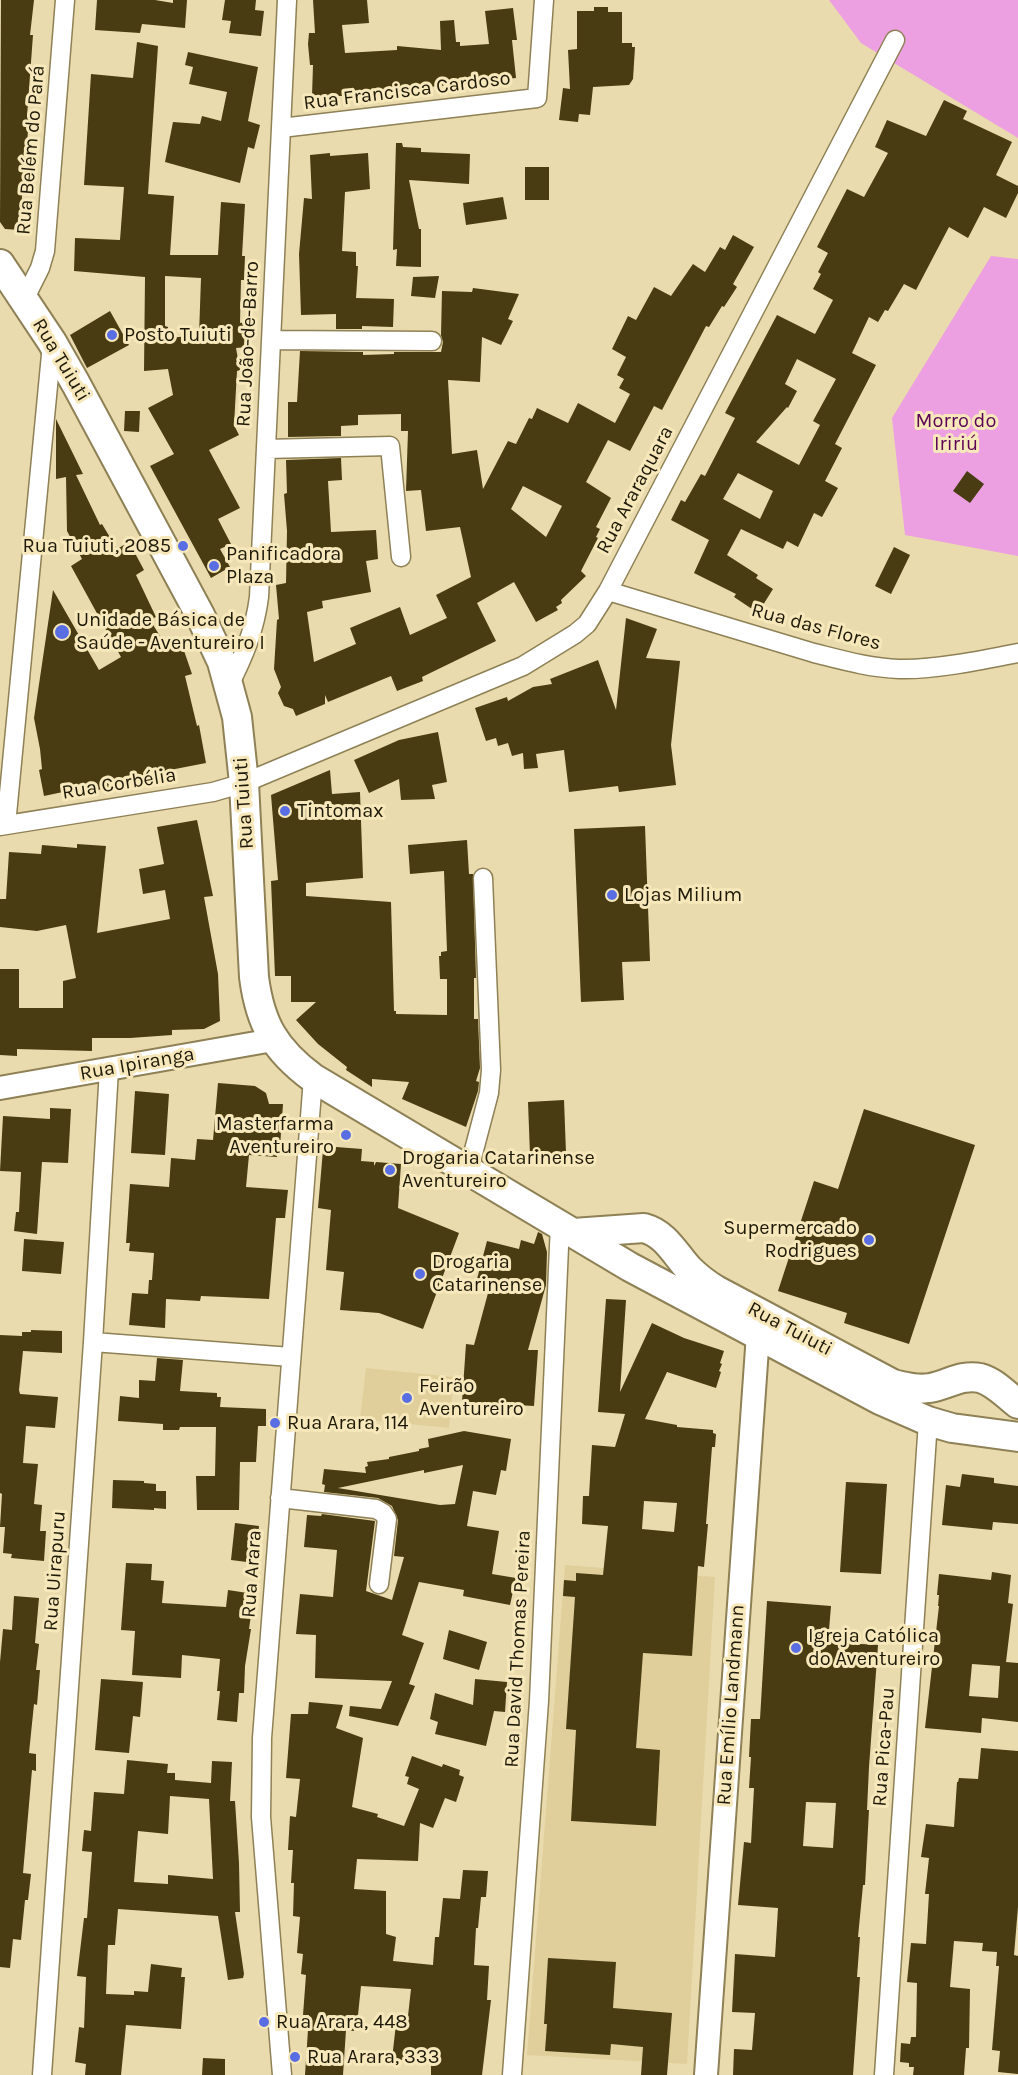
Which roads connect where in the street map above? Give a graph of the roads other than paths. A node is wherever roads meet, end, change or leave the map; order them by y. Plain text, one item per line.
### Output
1 (65, 0) edge
2 (287, 0) edge
3 (544, 0) edge
4 (895, 40) dead end
5 (281, 128) junction
6 (0, 264) edge
7 (24, 300) junction
8 (271, 340) junction
9 (432, 341) dead end
10 (52, 342) junction
11 (266, 449) junction
12 (401, 557) dead end
13 (608, 591) junction
14 (1018, 653) edge
15 (229, 685) junction
16 (244, 783) junction
17 (3, 826) edge
18 (483, 878) dead end
19 (273, 1040) junction
20 (109, 1069) junction
21 (314, 1078) junction
22 (0, 1088) edge
23 (469, 1169) junction
24 (644, 1228) junction
25 (567, 1229) junction
26 (630, 1267) junction
27 (758, 1334) junction
28 (93, 1342) junction
29 (291, 1357) junction
30 (990, 1382) junction
31 (1018, 1404) edge
32 (928, 1421) junction
33 (979, 1433) junction
34 (1018, 1437) edge
35 (280, 1498) junction
36 (379, 1584) dead end
37 (42, 2075) edge
38 (282, 2075) edge
39 (512, 2075) edge
40 (706, 2075) edge
41 (884, 2075) edge

1 - 7 street, Rua Belém do Pará
2 - 5 street, Rua João-de-Barro
3 - 5 street, Rua Francisca Cardoso
4 - 13 street, Rua Araraquara
5 - 8 street, Rua João-de-Barro
6 - 7 main road, Rua Tuiuti
7 - 10 main road, Rua Tuiuti
8 - 9 street
8 - 11 street, Rua João-de-Barro
10 - 15 main road, Rua Tuiuti
10 - 17 street
11 - 12 street
11 - 15 street, Rua João-de-Barro
13 - 14 street, Rua das Flores
13 - 16 street, Rua Araraquara
15 - 16 main road, Rua Tuiuti
16 - 17 street, Rua Corbélia
16 - 19 main road, Rua Tuiuti
18 - 23 street
19 - 20 street, Rua Ipiranga
19 - 21 main road, Rua Tuiuti
20 - 22 street, Rua Ipiranga
20 - 28 street, Rua Uirapuru
21 - 23 main road, Rua Tuiuti
21 - 29 street, Rua Arara
23 - 25 main road, Rua Tuiuti
24 - 25 main road
24 - 26 main road
24 - 30 main road, Rua Tuiuti
25 - 26 main road, Rua Tuiuti
25 - 39 street, Rua David Thomas Pereira
26 - 27 main road, Rua Tuiuti
27 - 32 main road, Rua Tuiuti
27 - 40 street, Rua Emílio Landmann
28 - 29 street
28 - 37 street, Rua Uirapuru
29 - 35 street, Rua Arara
30 - 31 main road
30 - 33 main road
32 - 33 main road, Rua Tuiuti
32 - 41 street, Rua Pica-Pau
33 - 34 main road, Rua Tuiuti
35 - 36 street
35 - 38 street, Rua Arara

